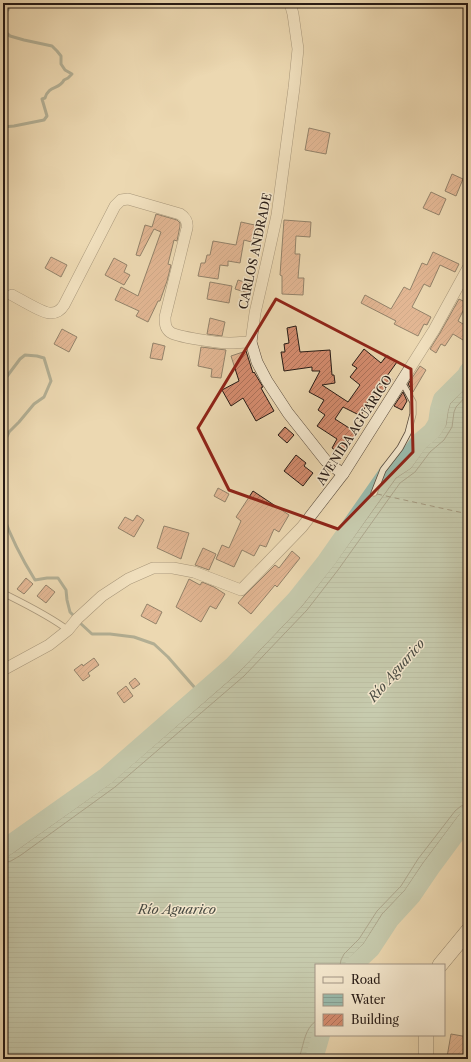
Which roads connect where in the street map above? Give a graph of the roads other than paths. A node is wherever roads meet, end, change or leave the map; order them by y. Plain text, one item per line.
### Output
1 (290, 3) edge
2 (468, 268) edge
3 (12, 296) dead end
4 (251, 342) junction
5 (402, 382) junction
6 (343, 474) junction
7 (374, 493) dead end
8 (3, 593) edge
9 (68, 630) junction
10 (3, 670) edge
11 (468, 931) edge
12 (441, 964) edge
13 (426, 1036) edge
14 (426, 1059) edge

1 - 4 street, CARLOS ANDRADE
2 - 5 street, AVENIDA AGUARICO
3 - 4 street
4 - 6 street, CARLOS ANDRADE
5 - 6 street, AVENIDA AGUARICO
5 - 7 lane
6 - 9 street, AVENIDA AGUARICO
8 - 9 lane
9 - 10 street
11 - 12 street
13 - 14 street

